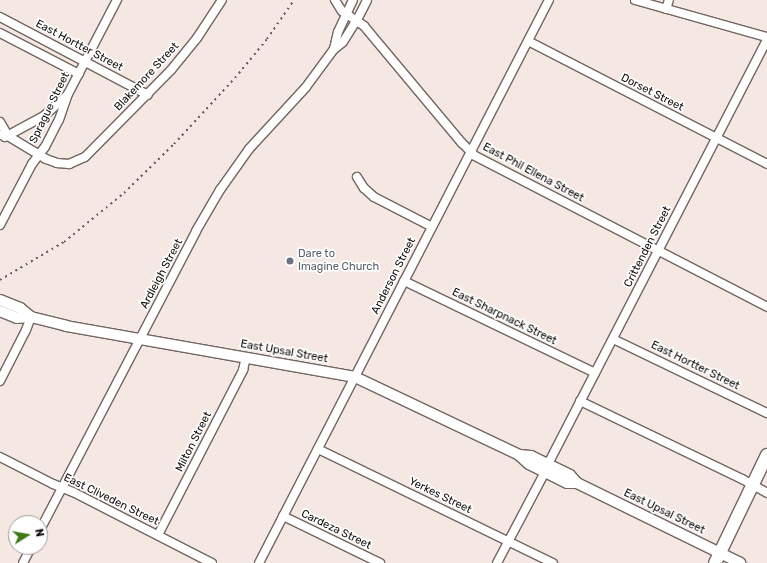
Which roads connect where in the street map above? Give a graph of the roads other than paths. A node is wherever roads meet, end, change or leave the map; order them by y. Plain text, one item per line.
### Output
1 (117, 0) edge
2 (222, 0) edge
3 (335, 0) edge
4 (353, 0) edge
5 (367, 0) edge
6 (549, 0) edge
7 (635, 0) edge
8 (668, 0) edge
9 (666, 9) junction
10 (346, 13) junction
11 (0, 17) edge
12 (357, 20) junction
13 (0, 33) edge
14 (767, 38) edge
15 (528, 41) junction
16 (334, 49) junction
17 (85, 62) junction
18 (79, 74) junction
19 (68, 94) junction
20 (148, 95) junction
21 (0, 122) edge
22 (4, 135) edge
23 (716, 138) junction
24 (0, 140) edge
25 (470, 152) junction
26 (39, 155) junction
27 (767, 164) edge
28 (357, 176) dead end
29 (0, 225) edge
30 (432, 226) junction
31 (658, 251) junction
32 (404, 281) junction
33 (0, 300) edge
34 (767, 307) edge
35 (0, 311) edge
36 (31, 317) junction
37 (140, 339) junction
38 (613, 339) junction
39 (246, 357) junction
40 (595, 373) junction
41 (355, 377) junction
42 (0, 381) edge
43 (580, 401) junction
44 (767, 413) edge
45 (318, 449) junction
46 (767, 455) edge
47 (0, 457) edge
48 (546, 468) junction
49 (753, 485) junction
50 (62, 488) junction
51 (767, 493) edge
52 (48, 515) edge
53 (283, 516) junction
54 (158, 535) junction
55 (508, 541) junction
56 (717, 558) edge
57 (212, 563) edge
58 (259, 563) edge
59 (380, 563) edge
60 (497, 563) edge
61 (553, 563) edge
62 (740, 563) edge

1 - 17 street, Sprague Street
2 - 20 street, Blakemore Street
3 - 10 street, East Phil Ellena Street
4 - 10 street, Ardleigh Street
5 - 12 street, Ardleigh Street
6 - 15 street, Anderson Street
7 - 9 street
8 - 9 street
9 - 14 street
10 - 12 street, East Phil Ellena Street
10 - 16 street, Ardleigh Street
11 - 17 street, East Hortter Street
12 - 16 street, Ardleigh Street
12 - 25 street, East Phil Ellena Street
13 - 18 street
14 - 23 street, Crittenden Street
15 - 23 street, Dorset Street
15 - 25 street, Anderson Street
16 - 37 street, Ardleigh Street
17 - 18 street, Sprague Street
17 - 20 street, East Hortter Street
18 - 19 street, Sprague Street
19 - 22 street
19 - 26 street, Sprague Street
20 - 26 street, Blakemore Street
21 - 22 street
22 - 24 street
22 - 26 street
23 - 27 street, Dorset Street
23 - 31 street, Crittenden Street
25 - 30 street, Anderson Street
25 - 31 street, East Phil Ellena Street
26 - 29 street, Sprague Street
28 - 30 street
30 - 32 street, Anderson Street
31 - 34 street, East Phil Ellena Street
31 - 38 street, Crittenden Street
32 - 40 street, East Sharpnack Street
32 - 41 street, Anderson Street
33 - 36 street, East Upsal Street
35 - 36 street, East Upsal Street
36 - 37 street, East Upsal Street
36 - 42 street
37 - 39 street, East Upsal Street
37 - 50 street, Ardleigh Street
38 - 40 street, Crittenden Street
38 - 44 street, East Hortter Street
39 - 41 street, East Upsal Street
39 - 54 street, Milton Street
40 - 43 street, Crittenden Street
41 - 45 street, Anderson Street
41 - 48 street, East Upsal Street
43 - 48 street, Crittenden Street
43 - 49 street
45 - 53 street, Anderson Street
45 - 55 street, Yerkes Street
46 - 49 main road
47 - 50 street, East Cliveden Street
48 - 55 street, Crittenden Street
48 - 56 street, East Upsal Street
49 - 51 street
49 - 56 main road
50 - 52 street, Ardleigh Street
50 - 54 street, East Cliveden Street
53 - 58 street, Anderson Street
53 - 59 street, Cardeza Street
54 - 57 street, East Cliveden Street
55 - 60 street, Crittenden Street
55 - 61 street, Yerkes Street
56 - 62 street, East Upsal Street

